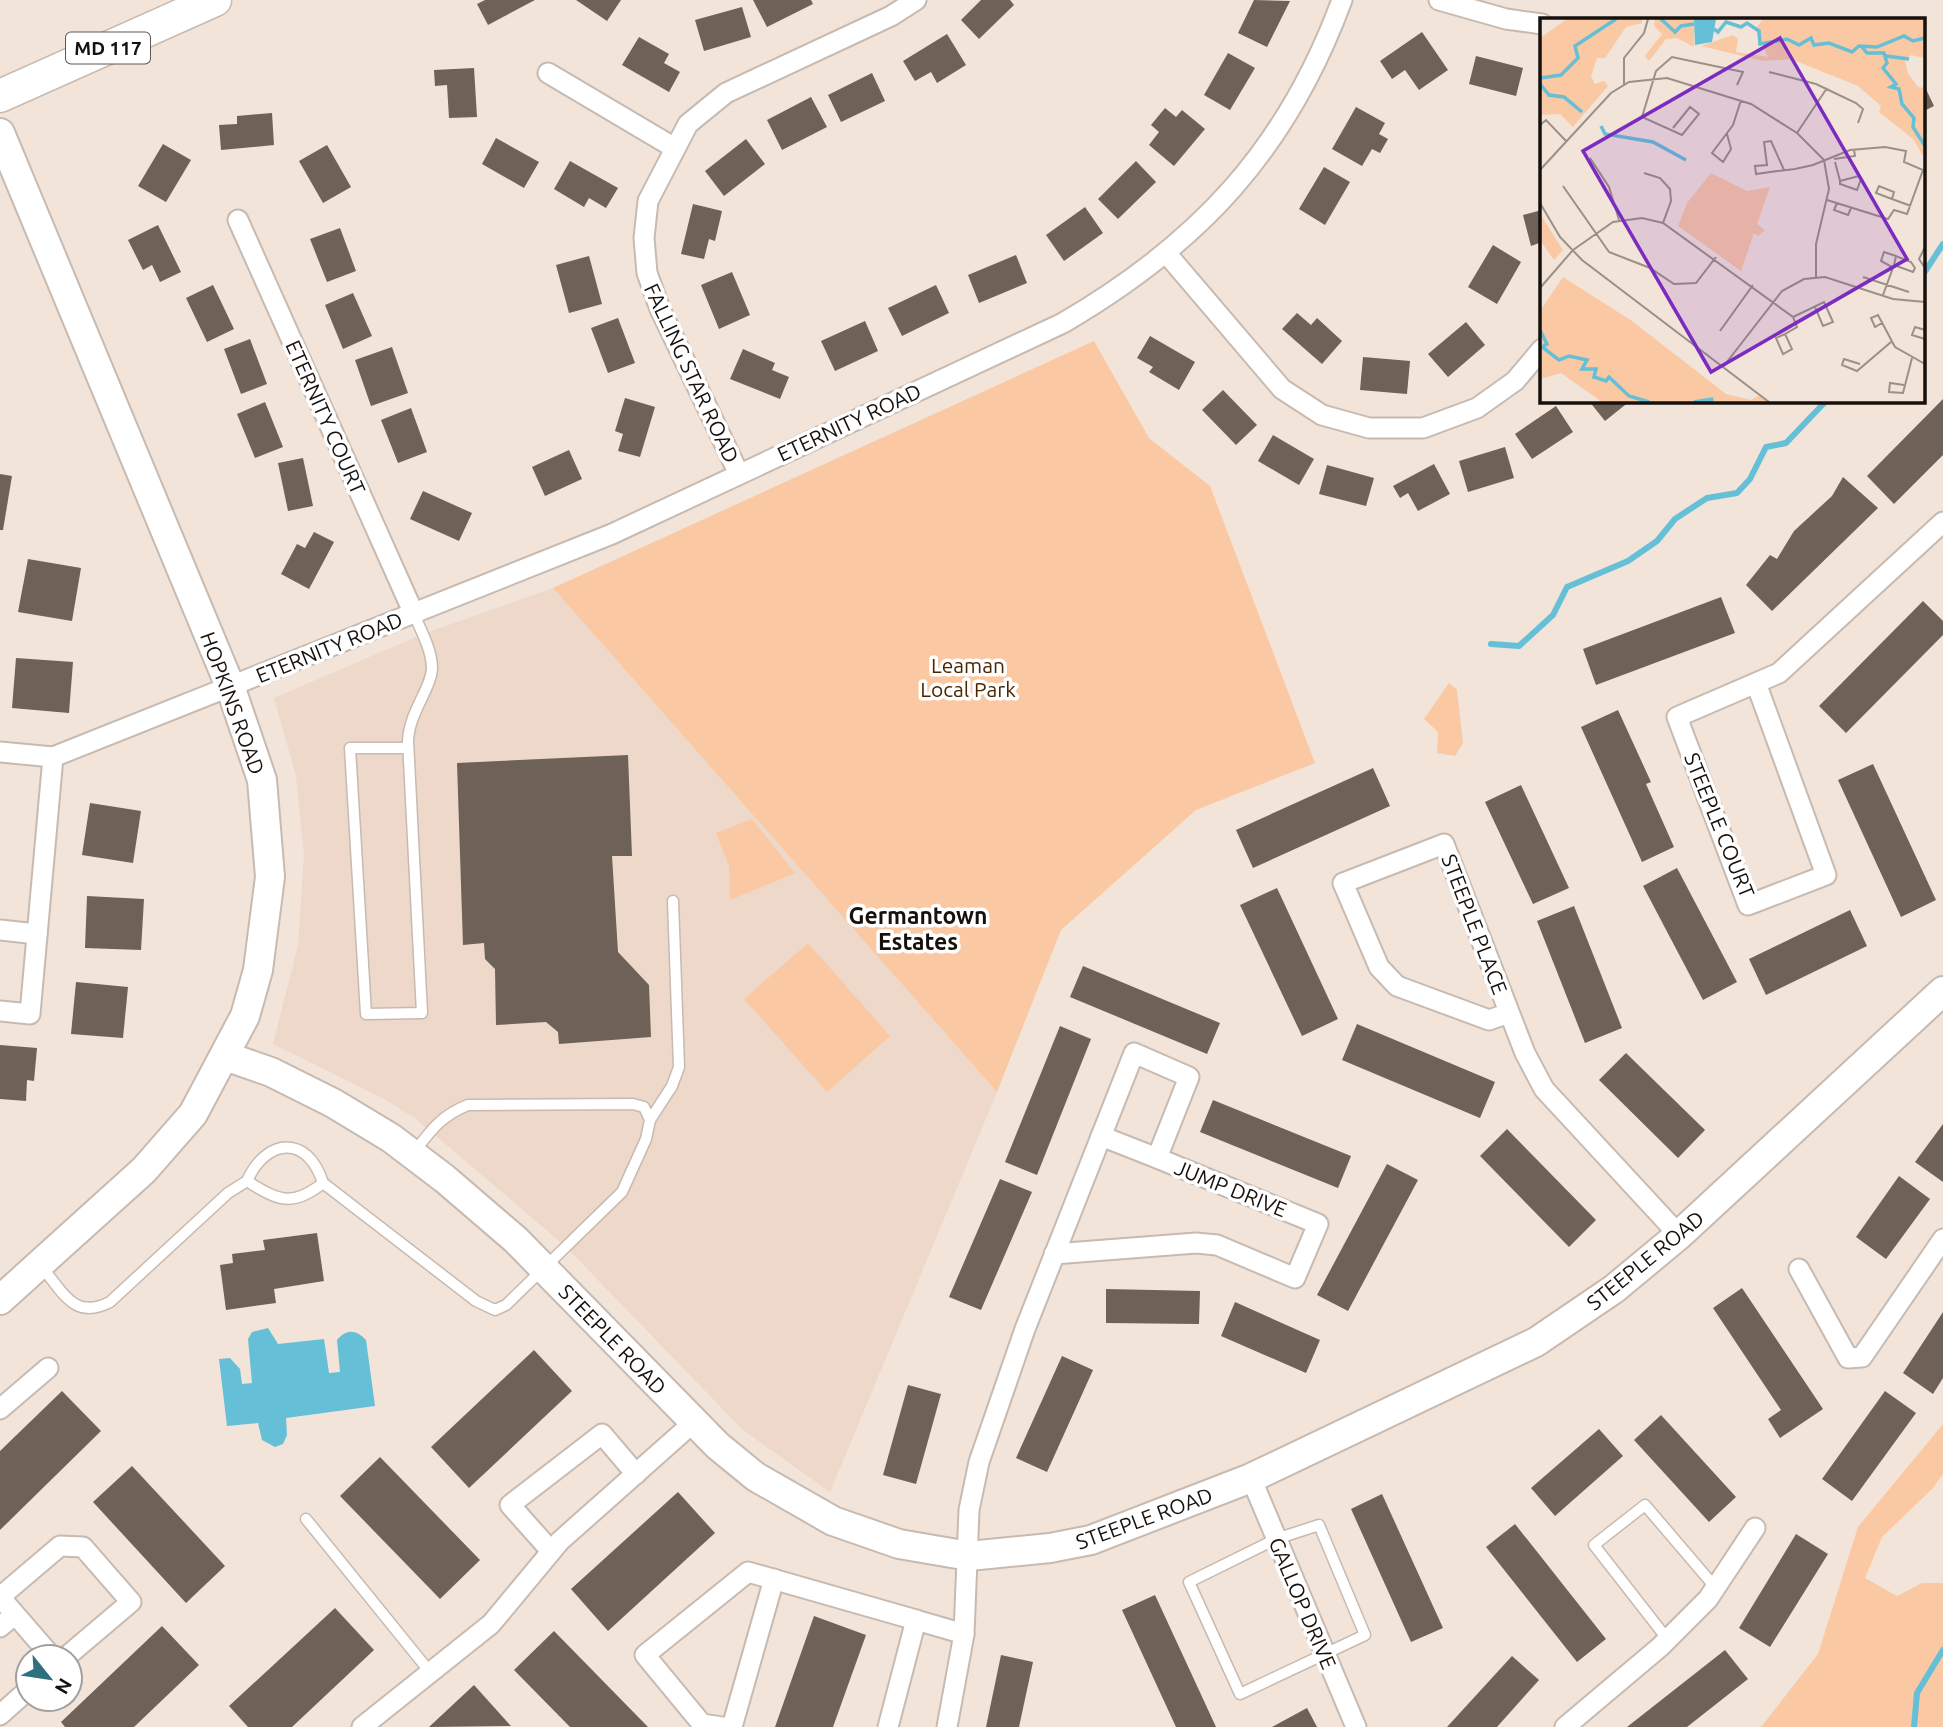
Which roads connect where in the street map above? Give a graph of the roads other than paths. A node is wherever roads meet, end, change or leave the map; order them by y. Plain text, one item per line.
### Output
1 (215, 0) edge
2 (916, 0) edge
3 (1342, 0) edge
4 (1438, 0) edge
5 (1540, 24) edge
6 (548, 73) dead end
7 (0, 96) edge
8 (0, 133) edge
9 (673, 147) junction
10 (239, 220) dead end
11 (1167, 254) junction
12 (1540, 351) edge
13 (738, 472) junction
14 (1943, 522) edge
15 (414, 614) junction
16 (1756, 683) junction
17 (230, 686) junction
18 (408, 748) junction
19 (0, 752) edge
20 (54, 757) junction
21 (673, 901) dead end
22 (0, 930) edge
23 (37, 934) junction
24 (1943, 991) edge
25 (0, 1011) edge
26 (1509, 1013) junction
27 (225, 1056) junction
28 (650, 1120) junction
29 (1101, 1136) junction
30 (413, 1155) junction
31 (1157, 1158) junction
32 (247, 1181) junction
33 (323, 1183) junction
34 (1679, 1235) junction
35 (1943, 1239) edge
36 (1054, 1254) junction
37 (40, 1264) junction
38 (543, 1267) junction
39 (1799, 1269) dead end
40 (0, 1300) edge
41 (48, 1368) dead end
42 (0, 1409) edge
43 (694, 1422) junction
44 (636, 1474) junction
45 (1251, 1478) junction
46 (306, 1519) dead end
47 (1755, 1528) dead end
48 (1276, 1539) junction
49 (551, 1551) junction
50 (969, 1556) junction
51 (774, 1580) junction
52 (1715, 1587) junction
53 (0, 1597) edge
54 (916, 1620) junction
55 (7, 1621) edge
56 (964, 1634) junction
57 (1668, 1640) junction
58 (34, 1643) edge
59 (83, 1643) edge
60 (1325, 1655) junction
61 (430, 1672) junction
62 (14, 1702) edge
63 (0, 1715) edge
64 (362, 1727) edge
65 (722, 1727) edge
66 (732, 1727) edge
67 (888, 1727) edge
68 (947, 1727) edge
69 (1356, 1727) edge
70 (1565, 1727) edge

1 - 7 main road, MD 117
2 - 9 street, FALLING STAR ROAD
3 - 11 street, ETERNITY ROAD
4 - 5 street
6 - 9 street
8 - 17 street, HOPKINS ROAD
9 - 13 street, FALLING STAR ROAD
10 - 15 street, ETERNITY COURT
11 - 12 street
11 - 13 street, ETERNITY ROAD
13 - 15 street, ETERNITY ROAD
14 - 16 street, STEEPLE COURT
15 - 17 street, ETERNITY ROAD
15 - 18 lane
16 - 16 street, STEEPLE COURT
17 - 20 street, ETERNITY ROAD
17 - 27 street, HOPKINS ROAD
18 - 18 lane
19 - 20 street
20 - 23 street
21 - 28 lane
22 - 23 street
23 - 25 street
24 - 34 street, STEEPLE ROAD
26 - 26 street, STEEPLE PLACE
26 - 34 street, STEEPLE PLACE
27 - 30 street, STEEPLE ROAD
27 - 37 street, HOPKINS ROAD
28 - 30 lane
28 - 38 lane
29 - 31 street
29 - 31 street, JUMP DRIVE
29 - 36 street, JUMP DRIVE
30 - 38 street, STEEPLE ROAD
31 - 36 street, JUMP DRIVE
32 - 33 lane
32 - 33 lane
32 - 37 lane
33 - 38 lane
34 - 45 street, STEEPLE ROAD
35 - 39 street
36 - 50 street, JUMP DRIVE
37 - 40 street, HOPKINS ROAD
38 - 43 street, STEEPLE ROAD
41 - 42 street
43 - 44 street
43 - 50 street, STEEPLE ROAD
44 - 49 street
44 - 49 street
45 - 48 street, GALLOP DRIVE
45 - 50 street, STEEPLE ROAD
46 - 61 lane
47 - 52 street
48 - 60 street, GALLOP DRIVE
48 - 60 lane
48 - 60 lane
49 - 61 street
50 - 56 street, JUMP DRIVE
51 - 54 street
51 - 65 street
51 - 66 street
52 - 57 street
52 - 57 lane
53 - 55 street
53 - 59 street
54 - 56 street
54 - 67 street
55 - 58 street
56 - 68 street, JUMP DRIVE
57 - 70 street
60 - 69 street, GALLOP DRIVE
61 - 64 street
62 - 63 street

